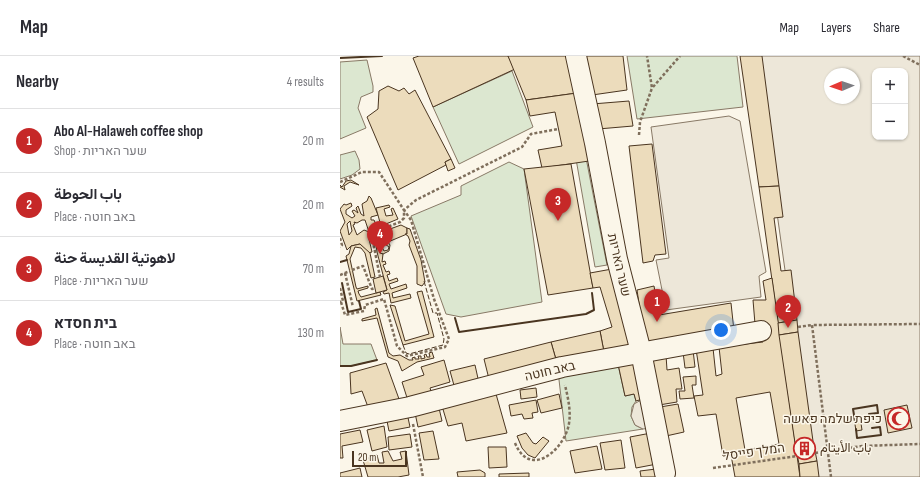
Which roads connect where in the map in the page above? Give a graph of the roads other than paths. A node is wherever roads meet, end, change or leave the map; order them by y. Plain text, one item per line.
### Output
1 (576, 56) edge
2 (762, 331) dead end
3 (641, 352) junction
4 (340, 421) edge
5 (665, 473) dead end

1 - 3 street, שער האריות
2 - 3 street, באב חוטה
3 - 4 street, באב חוטה
3 - 5 street, שער האריות

